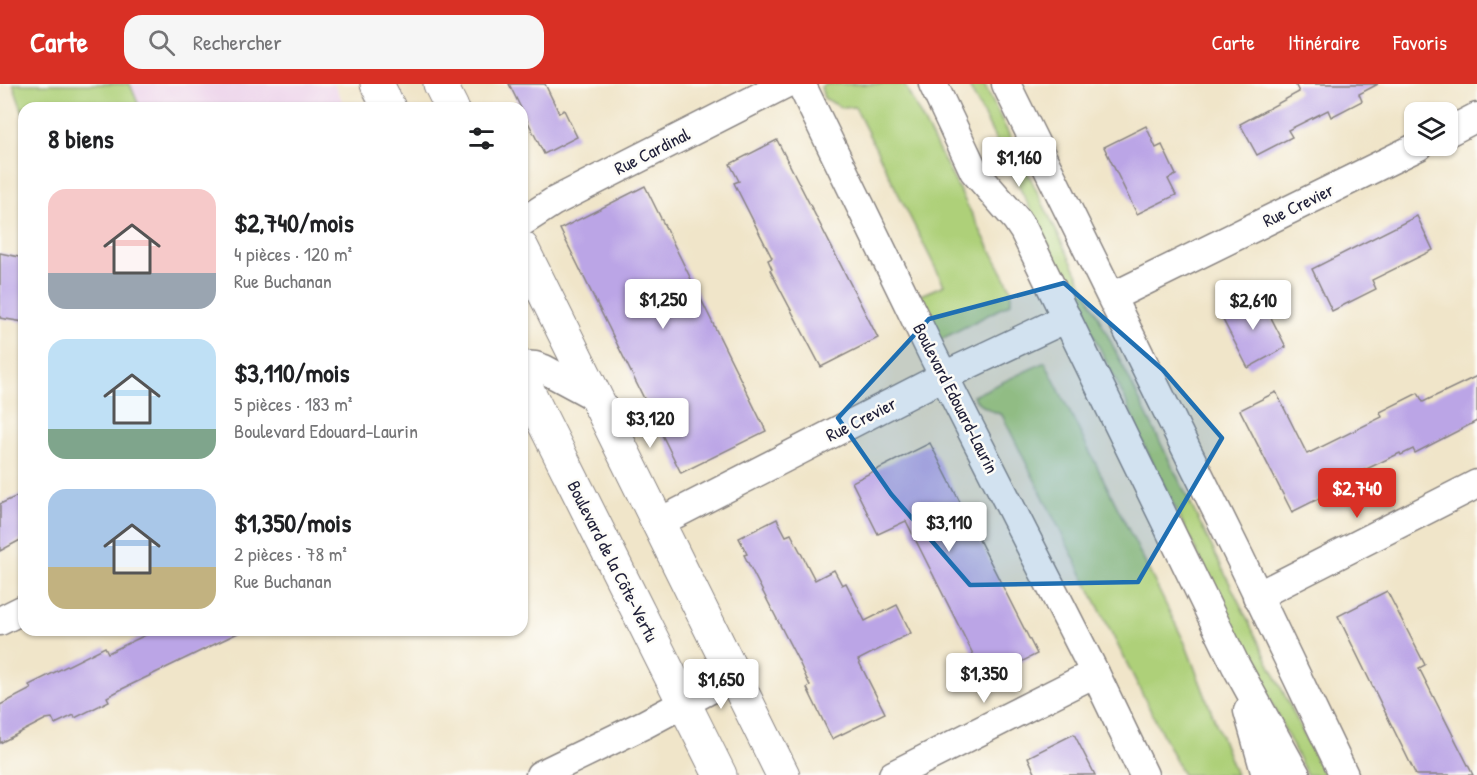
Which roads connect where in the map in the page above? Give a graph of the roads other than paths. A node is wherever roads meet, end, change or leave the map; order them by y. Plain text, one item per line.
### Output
1 (377, 84) edge
2 (440, 84) edge
3 (785, 84) edge
4 (801, 84) edge
5 (933, 84) edge
6 (1006, 84) edge
7 (386, 102) edge
8 (449, 102) edge
9 (1477, 117) edge
10 (1458, 127) edge
11 (1404, 153) edge
12 (528, 218) edge
13 (528, 260) edge
14 (1112, 297) junction
15 (1067, 318) junction
16 (528, 365) edge
17 (944, 376) junction
18 (528, 391) edge
19 (596, 398) junction
20 (1477, 484) edge
21 (658, 523) junction
22 (1257, 596) junction
23 (18, 612) edge
24 (0, 621) edge
25 (1236, 666) junction
26 (1095, 673) junction
27 (735, 676) junction
28 (685, 702) junction
29 (540, 775) edge
30 (720, 775) edge
31 (783, 775) edge
32 (893, 775) edge
33 (1144, 775) edge
34 (1266, 775) edge
35 (1296, 775) edge
36 (1344, 775) edge

1 - 7 main road
2 - 8 main road
3 - 12 street, Rue Cardinal
4 - 17 street, Boulevard Edouard-Laurin
5 - 15 street
6 - 14 street
9 - 10 street
11 - 14 street, Rue Crevier
13 - 19 main road
14 - 22 street
15 - 17 street, Rue Crevier
15 - 25 street
16 - 19 street
17 - 21 street, Rue Crevier
17 - 26 street, Boulevard Edouard-Laurin
18 - 28 main road, Boulevard de la Côte-Vertu
19 - 21 main road
20 - 22 street
21 - 27 main road
22 - 36 street
23 - 24 street
25 - 34 street
25 - 35 street
26 - 32 street
26 - 33 street, Boulevard Edouard-Laurin
27 - 28 street
27 - 31 main road
28 - 29 street
28 - 30 main road, Boulevard de la Côte-Vertu

